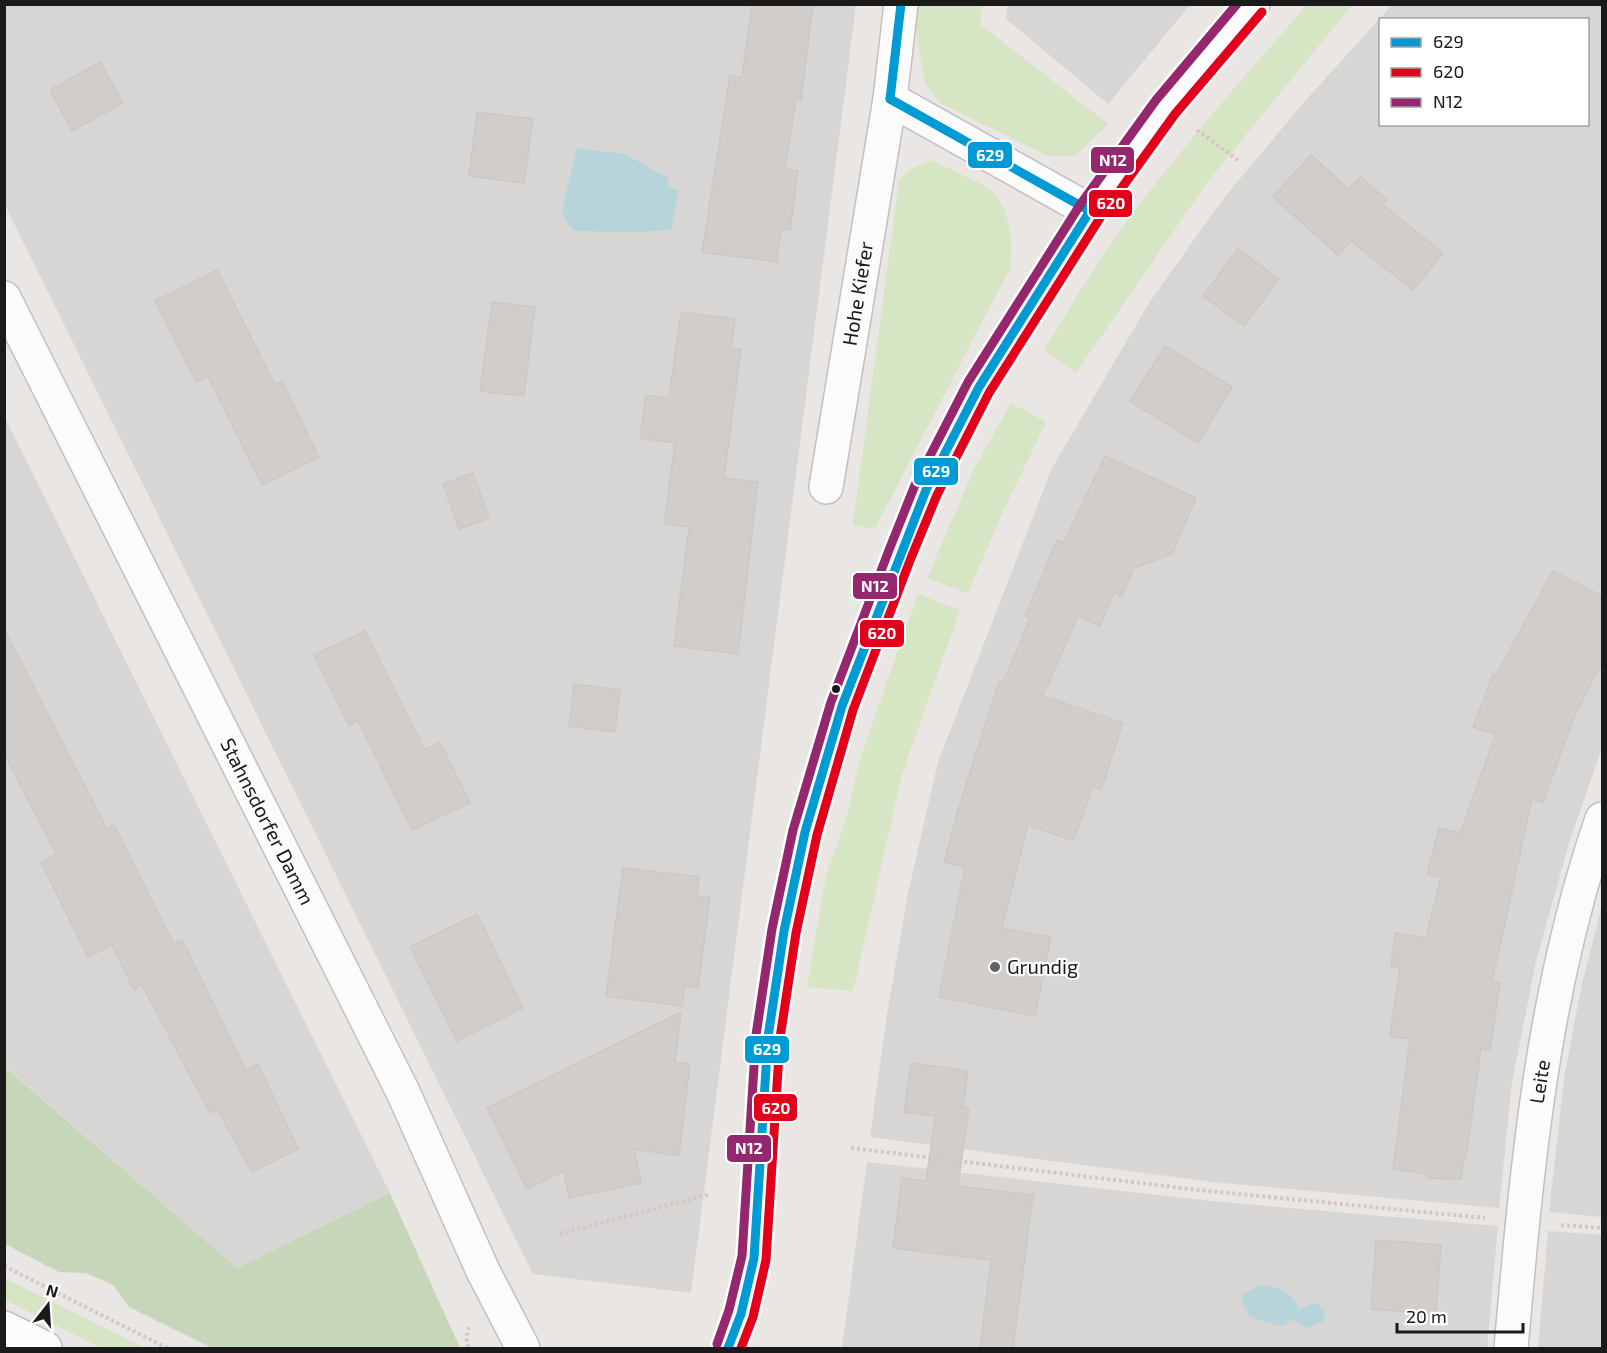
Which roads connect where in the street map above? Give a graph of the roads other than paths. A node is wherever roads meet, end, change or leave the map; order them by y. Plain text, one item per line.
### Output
1 (901, 4) edge
2 (1253, 4) edge
3 (890, 99) junction
4 (1090, 211) junction
5 (4, 298) edge
6 (826, 487) dead end
7 (1602, 819) edge
8 (4, 1328) edge
9 (45, 1348) edge
10 (523, 1348) edge
11 (728, 1348) edge
12 (1511, 1348) edge

1 - 3 street, Hohe Kiefer
2 - 4 street
3 - 4 street
3 - 6 street, Hohe Kiefer
4 - 11 street
5 - 10 street, Stahnsdorfer Damm
7 - 12 street, Leite
8 - 9 street

